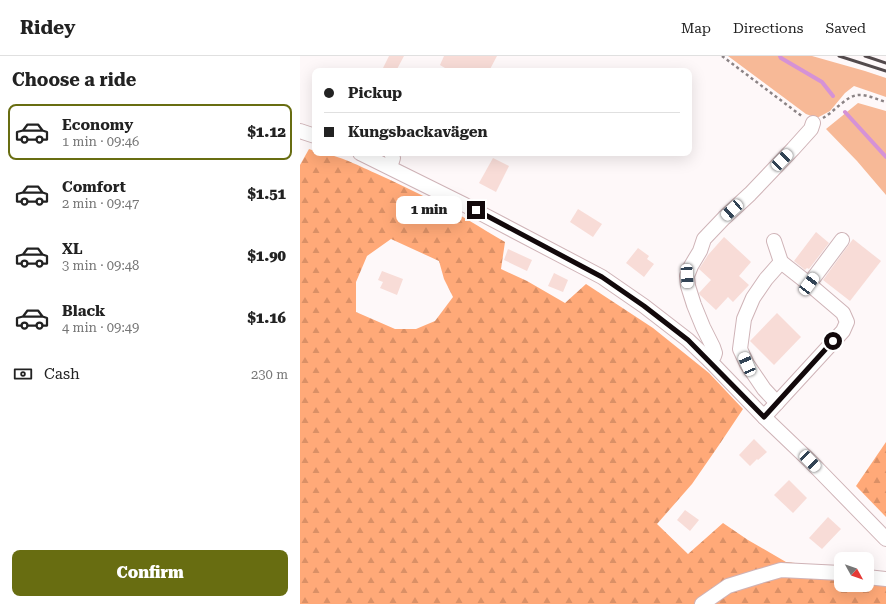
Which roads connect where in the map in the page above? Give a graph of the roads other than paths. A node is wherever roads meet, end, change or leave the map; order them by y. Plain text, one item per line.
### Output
1 (814, 123) road end
2 (300, 131) edge
3 (312, 135) edge
4 (366, 156) edge
5 (392, 156) edge
6 (390, 167) junction
7 (842, 240) dead end
8 (774, 241) dead end
9 (781, 262) junction
10 (809, 284) junction
11 (710, 361) junction
12 (777, 403) junction
13 (764, 417) junction
14 (886, 539) edge
15 (834, 574) edge
16 (874, 578) edge
17 (886, 579) edge
18 (702, 604) edge

1 - 11 street
2 - 3 street
4 - 6 street
5 - 6 street
6 - 11 street
7 - 10 street
8 - 9 street
9 - 10 street
9 - 12 street
10 - 12 street
11 - 13 street
12 - 13 street
13 - 14 street
15 - 18 street
16 - 17 street

